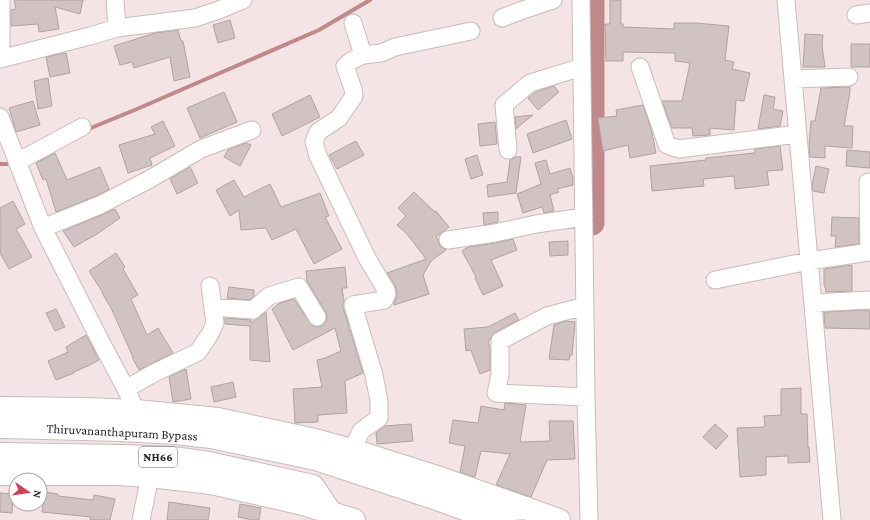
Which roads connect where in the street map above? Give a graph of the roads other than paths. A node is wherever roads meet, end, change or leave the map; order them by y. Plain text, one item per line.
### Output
1 (1, 0) edge
2 (115, 0) edge
3 (243, 0) edge
4 (553, 0) edge
5 (581, 0) edge
6 (786, 0) edge
7 (217, 5) edge
8 (502, 18) dead end
9 (353, 23) dead end
10 (117, 28) junction
11 (471, 31) dead end
12 (363, 55) junction
13 (0, 58) edge
14 (582, 67) junction
15 (640, 67) dead end
16 (849, 77) dead end
17 (793, 79) junction
18 (0, 117) edge
19 (82, 127) dead end
20 (252, 130) dead end
21 (798, 134) junction
22 (508, 150) dead end
23 (18, 162) junction
24 (868, 182) dead end
25 (584, 217) junction
26 (43, 228) junction
27 (448, 240) dead end
28 (870, 252) edge
29 (809, 261) junction
30 (715, 280) dead end
31 (210, 286) dead end
32 (870, 300) edge
33 (813, 303) junction
34 (585, 306) junction
35 (213, 307) junction
36 (317, 317) dead end
37 (126, 389) junction
38 (586, 397) junction
39 (0, 408) edge
40 (136, 411) junction
41 (0, 428) edge
42 (352, 450) junction
43 (0, 454) edge
44 (0, 474) edge
45 (150, 476) junction
46 (526, 508) junction
47 (331, 513) junction
48 (141, 520) edge
49 (354, 520) edge
50 (559, 520) edge
51 (589, 520) edge
52 (832, 520) edge

1 - 13 street
2 - 10 street
3 - 7 street
4 - 8 street
5 - 14 street
6 - 17 street
7 - 10 street
9 - 12 street
10 - 13 street
11 - 12 street
12 - 42 street
14 - 22 street
14 - 25 street
15 - 21 street
16 - 17 street
17 - 21 street
18 - 23 street
19 - 23 street
20 - 26 street
21 - 29 street
23 - 26 street
24 - 28 street
25 - 27 street
25 - 34 street
26 - 37 street
28 - 29 street
29 - 30 street
29 - 33 street
31 - 35 street
32 - 33 street
33 - 52 street
34 - 38 street
34 - 38 street
35 - 36 street
35 - 37 street
37 - 40 street
38 - 51 street
39 - 40 main road, Thiruvananthapuram Bypass
40 - 42 main road, Thiruvananthapuram Bypass
41 - 46 main road, Thiruvananthapuram Bypass / NH66
42 - 46 main road, Thiruvananthapuram Bypass
43 - 47 main road, Thiruvananthapuram Bypass / NH66
44 - 45 main road
45 - 47 main road
45 - 48 street
46 - 50 main road, Thiruvananthapuram Bypass
47 - 49 main road

